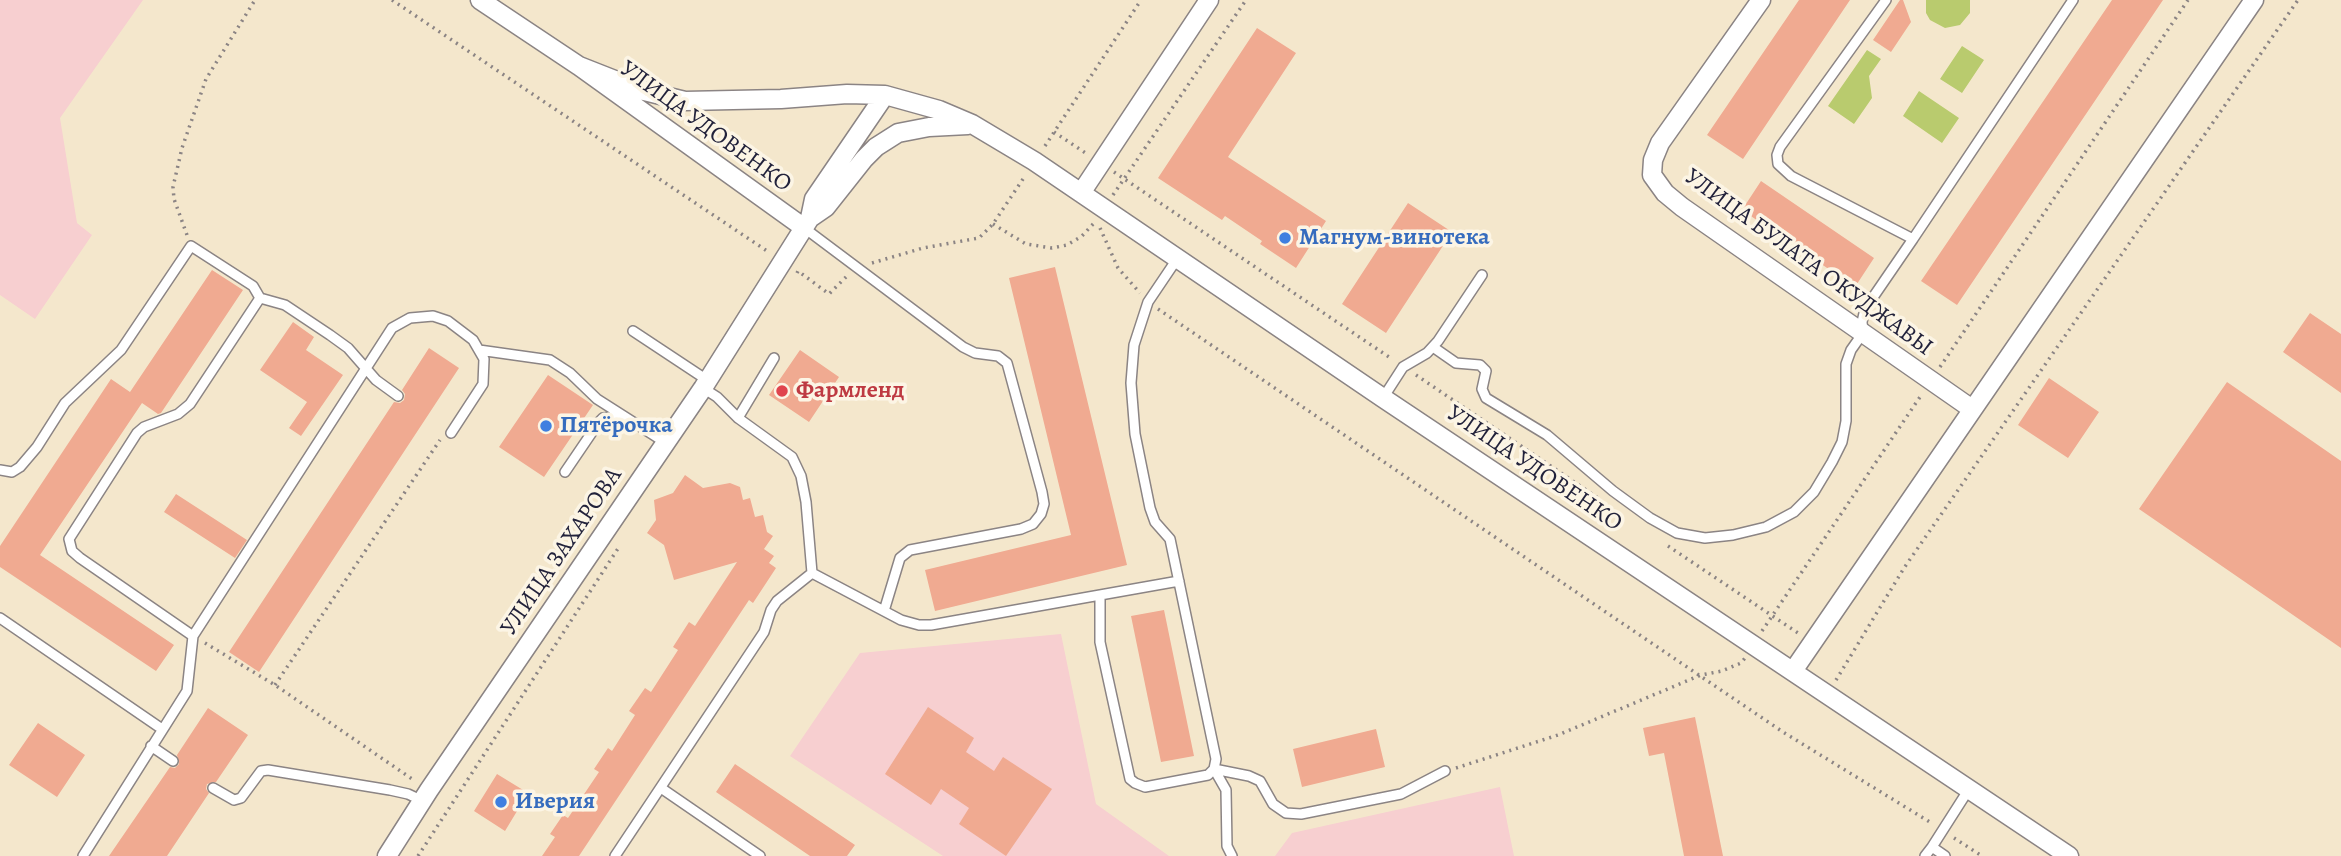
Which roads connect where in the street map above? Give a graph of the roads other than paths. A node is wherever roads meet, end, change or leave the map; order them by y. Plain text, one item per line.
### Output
1 (480, 0) edge
2 (1209, 0) edge
3 (1761, 0) edge
4 (1886, 0) edge
5 (2073, 0) edge
6 (2254, 0) edge
7 (579, 66) junction
8 (886, 95) junction
9 (910, 102) junction
10 (972, 124) junction
11 (898, 133) junction
12 (1081, 193) junction
13 (807, 223) junction
14 (1913, 239) junction
15 (1177, 259) junction
16 (1482, 275) dead end
17 (260, 298) junction
18 (633, 331) dead end
19 (1863, 333) junction
20 (1433, 347) junction
21 (478, 349) junction
22 (775, 358) dead end
23 (365, 368) junction
24 (705, 384) junction
25 (398, 396) dead end
26 (1383, 398) junction
27 (1972, 409) junction
28 (622, 416) junction
29 (738, 418) junction
30 (449, 431) road end
31 (666, 443) junction
32 (0, 470) edge
33 (565, 472) dead end
34 (812, 573) junction
35 (1179, 581) junction
36 (1100, 595) junction
37 (884, 611) junction
38 (0, 618) edge
39 (193, 636) junction
40 (1793, 671) junction
41 (162, 729) junction
42 (151, 746) junction
43 (173, 761) dead end
44 (1214, 769) junction
45 (1445, 771) road end
46 (213, 788) dead end
47 (661, 788) junction
48 (1969, 789) junction
49 (426, 796) junction
50 (1932, 847) junction
51 (83, 856) edge
52 (387, 856) edge
53 (614, 856) edge
54 (760, 856) edge
55 (1232, 856) edge
56 (1926, 856) edge
57 (1945, 856) edge
58 (2069, 856) edge

1 - 7 street, УЛИЦА УДОВЕНКО
2 - 12 street
3 - 19 street, УЛИЦА БУЛАТА ОКУДЖАВЫ
4 - 14 lane
5 - 14 lane
6 - 27 street
7 - 8 street, УЛИЦА УДОВЕНКО
7 - 13 street, УЛИЦА УДОВЕНКО
8 - 9 street, УЛИЦА УДОВЕНКО
8 - 13 street
9 - 10 street, УЛИЦА УДОВЕНКО
9 - 11 street
10 - 11 street
10 - 12 street, УЛИЦА УДОВЕНКО
11 - 13 street, УЛИЦА ЗАХАРОВА
12 - 15 street, УЛИЦА УДОВЕНКО
13 - 24 street, УЛИЦА ЗАХАРОВА
13 - 37 lane
14 - 19 lane
15 - 26 street, УЛИЦА УДОВЕНКО
15 - 35 lane
16 - 20 lane
17 - 23 lane
17 - 32 lane
17 - 39 lane
18 - 24 lane
19 - 20 lane
19 - 27 street, УЛИЦА БУЛАТА ОКУДЖАВЫ
20 - 26 lane
21 - 23 lane
21 - 28 lane
21 - 30 lane
22 - 29 lane
23 - 25 lane
23 - 39 lane
24 - 29 lane
24 - 31 street, УЛИЦА ЗАХАРОВА
26 - 40 street, УЛИЦА УДОВЕНКО
27 - 40 street
28 - 31 lane
28 - 33 lane
29 - 34 lane
31 - 49 street, УЛИЦА ЗАХАРОВА
34 - 37 lane
34 - 47 lane
35 - 36 lane
35 - 44 lane
36 - 37 lane
36 - 44 lane
38 - 41 lane
39 - 41 lane
40 - 48 street, УЛИЦА УДОВЕНКО
41 - 42 lane
42 - 43 lane
42 - 51 lane
44 - 45 lane
44 - 55 lane
46 - 49 lane
47 - 53 lane
47 - 54 lane
48 - 50 lane
48 - 58 street, УЛИЦА УДОВЕНКО
49 - 52 street, УЛИЦА ЗАХАРОВА
50 - 56 lane
50 - 57 lane

